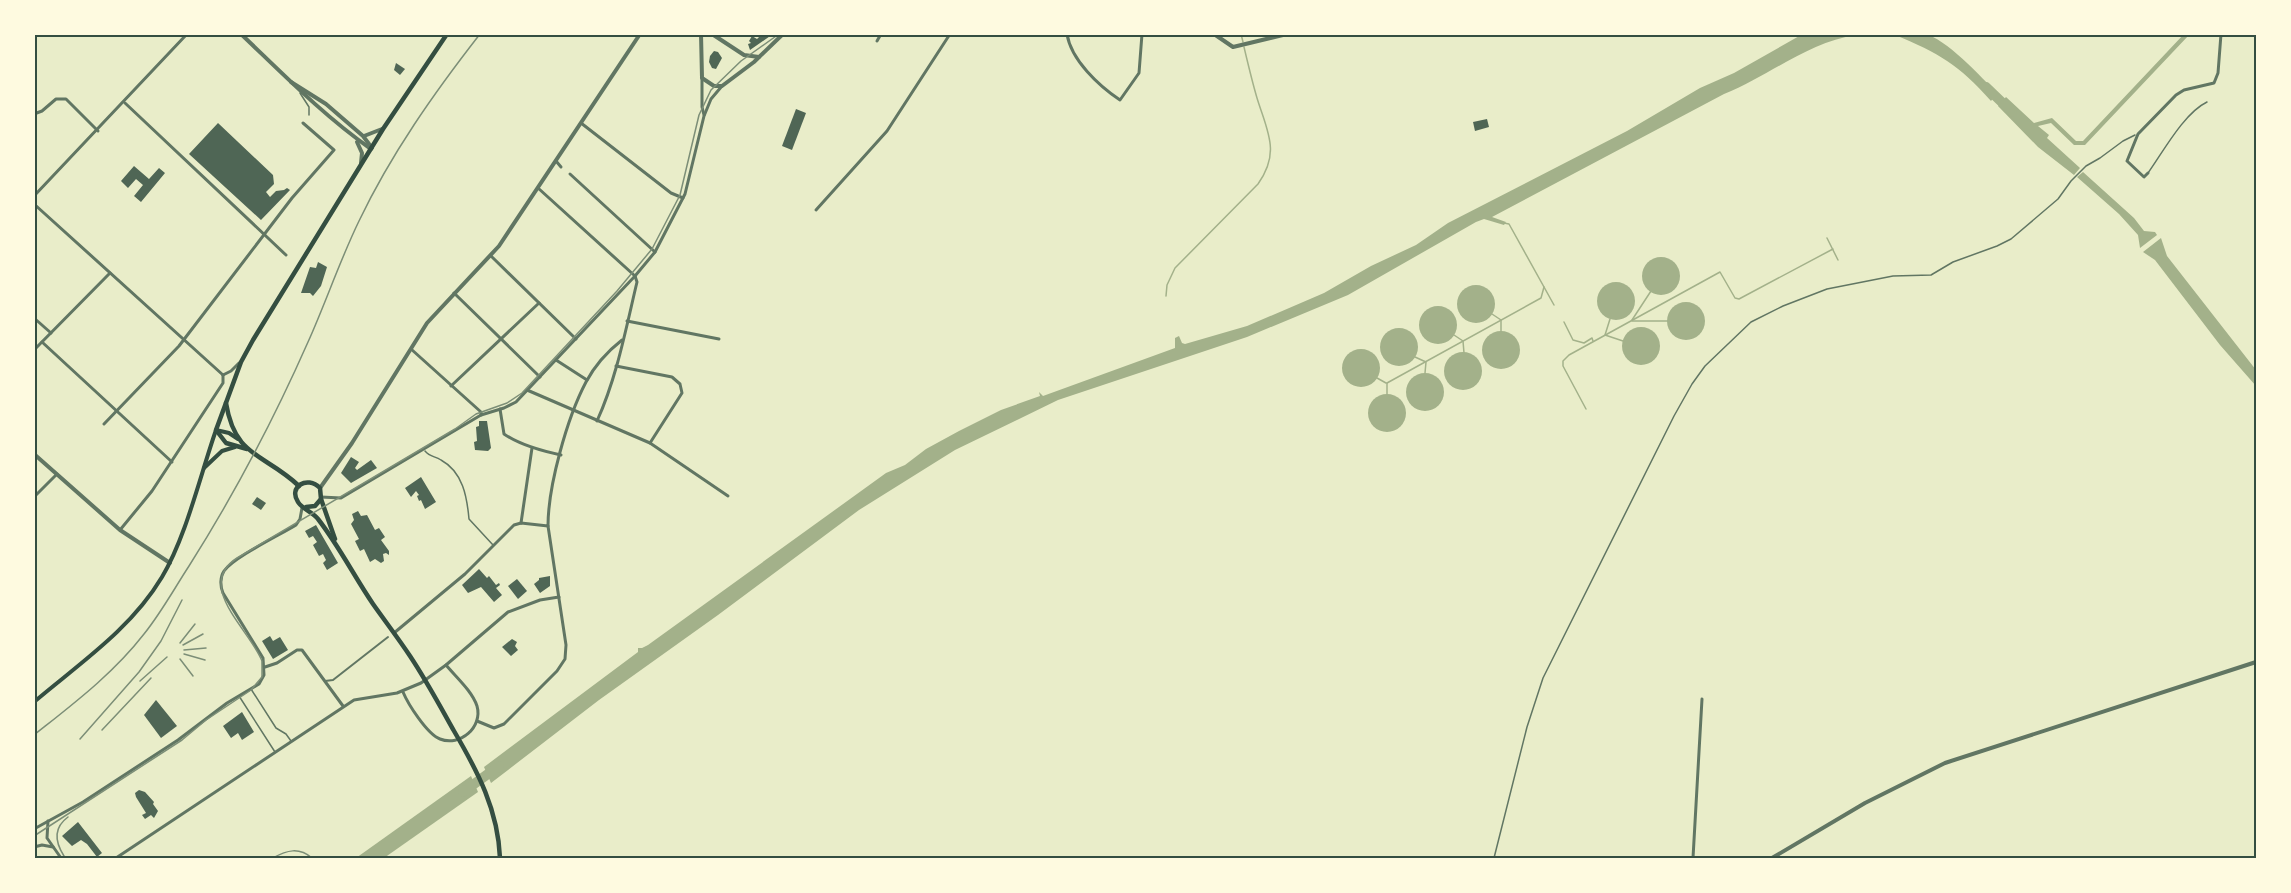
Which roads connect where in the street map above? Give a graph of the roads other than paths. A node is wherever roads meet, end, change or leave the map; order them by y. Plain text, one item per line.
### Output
1 (187, 34) edge
2 (241, 34) edge
3 (447, 34) edge
4 (640, 34) edge
5 (701, 34) edge
6 (712, 34) edge
7 (783, 34) edge
8 (881, 34) edge
9 (950, 34) edge
10 (1067, 34) edge
11 (1142, 34) edge
12 (1214, 34) edge
13 (1287, 34) edge
14 (2221, 34) edge
15 (1280, 35) edge
16 (877, 41) dead end
17 (744, 56) junction
18 (759, 57) junction
19 (746, 69) junction
20 (702, 78) junction
21 (288, 80) junction
22 (722, 86) junction
23 (300, 92) junction
24 (314, 95) junction
25 (2207, 102) dead end
26 (125, 103) junction
27 (319, 107) junction
28 (332, 110) junction
29 (34, 114) edge
30 (309, 116) dead end
31 (704, 116) junction
32 (303, 123) dead end
33 (581, 123) junction
34 (383, 129) junction
35 (98, 131) junction
36 (2138, 134) junction
37 (363, 136) junction
38 (357, 141) junction
39 (371, 149) junction
40 (556, 162) junction
41 (361, 165) junction
42 (561, 167) dead end
43 (570, 174) dead end
44 (2148, 174) joint
45 (538, 188) junction
46 (34, 196) edge
47 (683, 198) junction
48 (34, 204) edge
49 (816, 210) dead end
50 (264, 235) junction
51 (655, 252) junction
52 (286, 255) dead end
53 (491, 256) junction
54 (110, 273) junction
55 (635, 276) junction
56 (454, 293) junction
57 (539, 303) junction
58 (34, 318) edge
59 (627, 321) junction
60 (51, 333) junction
61 (501, 338) junction
62 (576, 339) junction
63 (720, 339) dead end
64 (183, 340) junction
65 (622, 340) junction
66 (42, 342) junction
67 (410, 349) junction
68 (34, 350) edge
69 (556, 360) junction
70 (241, 362) junction
71 (616, 366) junction
72 (223, 375) junction
73 (540, 377) junction
74 (587, 380) junction
75 (451, 386) junction
76 (527, 390) junction
77 (226, 401) junction
78 (500, 409) junction
79 (574, 411) junction
80 (117, 412) junction
81 (481, 415) junction
82 (597, 420) junction
83 (104, 424) dead end
84 (216, 430) junction
85 (238, 439) junction
86 (650, 443) junction
87 (235, 447) junction
88 (532, 448) junction
89 (246, 449) junction
90 (424, 450) junction
91 (34, 454) edge
92 (561, 455) junction
93 (172, 462) junction
94 (201, 471) junction
95 (57, 474) junction
96 (298, 486) junction
97 (320, 488) junction
98 (34, 496) edge
99 (728, 496) dead end
100 (321, 498) junction
101 (304, 507) junction
102 (521, 522) junction
103 (548, 526) junction
104 (120, 530) junction
105 (335, 542) junction
106 (493, 545) junction
107 (170, 563) junction
108 (559, 597) junction
109 (394, 633) junction
110 (388, 637) dead end
111 (2256, 662) edge
112 (446, 665) junction
113 (265, 667) junction
114 (326, 681) junction
115 (425, 681) junction
116 (251, 689) junction
117 (403, 692) junction
118 (238, 695) junction
119 (1702, 699) dead end
120 (34, 702) edge
121 (343, 706) junction
122 (477, 721) junction
123 (291, 742) junction
124 (275, 752) junction
125 (49, 820) junction
126 (34, 829) edge
127 (34, 847) edge
128 (54, 848) junction
129 (62, 858) edge
130 (116, 858) edge
131 (500, 858) edge
132 (1494, 858) edge
133 (1693, 858) edge
134 (1772, 858) edge

1 - 26 street
2 - 21 street
3 - 34 main road
4 - 33 street
5 - 20 street
6 - 17 street
7 - 18 street
8 - 16 street
9 - 49 street
10 - 11 street
12 - 15 street
13 - 15 street
14 - 36 street
17 - 18 street
17 - 19 street
18 - 19 street
19 - 22 street
20 - 22 street
20 - 31 street
21 - 23 street
21 - 24 street
22 - 31 street
23 - 27 street
23 - 30 lane
24 - 27 street
24 - 28 street
25 - 44 lane
26 - 35 street
26 - 50 street
27 - 28 street
27 - 38 street
28 - 37 street
29 - 35 street
31 - 47 street
32 - 50 street
33 - 40 street
33 - 47 street
34 - 37 street
34 - 39 main road
35 - 46 street
36 - 44 street
36 - 132 lane
37 - 39 street
38 - 39 street
38 - 41 street
39 - 41 main road
40 - 42 street
40 - 45 street
41 - 70 main road
43 - 51 street
45 - 53 street
45 - 55 street
47 - 51 street
48 - 54 street
50 - 52 street
50 - 64 street
51 - 55 street
53 - 56 street
53 - 57 street
54 - 60 street
54 - 64 street
55 - 59 street
55 - 62 street
56 - 61 street
56 - 67 street
57 - 61 street
57 - 62 street
58 - 60 street
59 - 63 street
59 - 65 street
60 - 66 street
61 - 73 street
61 - 75 street
62 - 69 street
64 - 72 street
64 - 80 street
65 - 71 street
65 - 74 street
66 - 68 street
66 - 80 street
67 - 75 street
67 - 97 street
69 - 73 street
69 - 74 street
70 - 72 street
70 - 77 main road
71 - 82 street
71 - 86 street
72 - 93 street
73 - 76 street
74 - 79 street
75 - 81 street
76 - 78 street
76 - 79 street
77 - 84 main road
77 - 85 main road
78 - 81 street
78 - 88 street
79 - 82 street
79 - 92 street
80 - 83 street
80 - 93 street
81 - 90 street
82 - 86 street
84 - 85 main road
84 - 87 main road
84 - 94 main road
85 - 89 main road
86 - 99 street
87 - 89 main road
87 - 94 main road
88 - 92 street
88 - 102 street
89 - 96 main road
90 - 100 street
90 - 106 lane
91 - 95 street
92 - 103 street
93 - 104 street
94 - 107 main road
95 - 98 street
95 - 104 street
96 - 97 main road
96 - 101 main road
97 - 100 main road
100 - 101 main road
100 - 105 main road
101 - 105 main road
101 - 113 street
102 - 103 street
102 - 106 street
103 - 108 street
104 - 107 street
105 - 109 main road
106 - 109 street
107 - 120 main road
108 - 112 street
108 - 122 street
109 - 115 main road
110 - 114 street
111 - 134 street
112 - 115 street
112 - 122 street
113 - 114 street
113 - 116 street
114 - 121 street
115 - 117 street
115 - 131 main road
116 - 118 street
116 - 123 lane
117 - 121 street
117 - 122 street
118 - 124 lane
118 - 125 street
119 - 133 street
121 - 123 street
123 - 124 street
124 - 130 street
125 - 126 street
125 - 128 street
127 - 128 street
128 - 129 street

